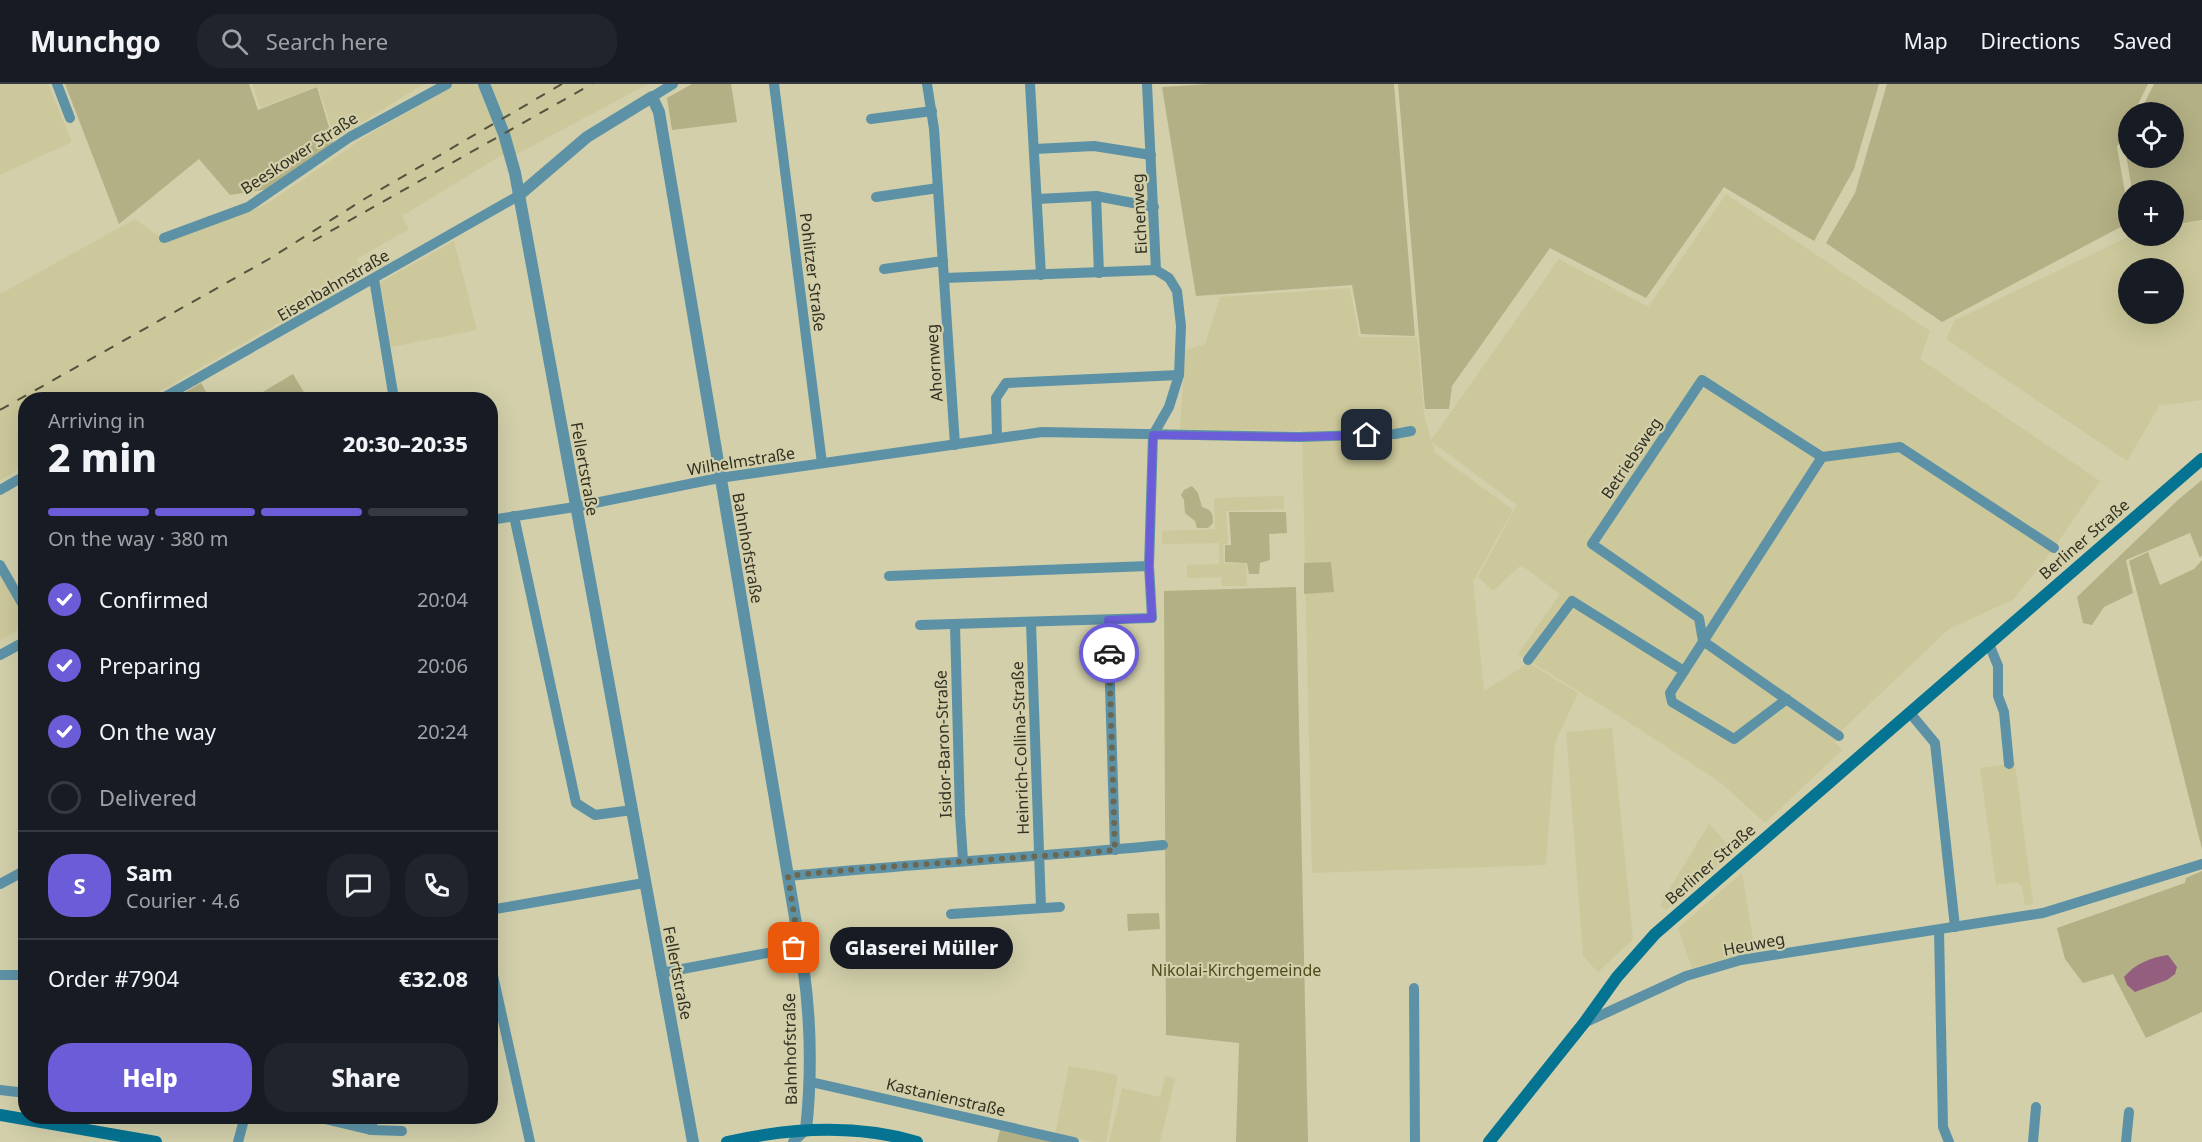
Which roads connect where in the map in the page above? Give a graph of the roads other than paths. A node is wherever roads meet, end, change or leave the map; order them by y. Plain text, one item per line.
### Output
1 (57, 84) edge
2 (447, 84) edge
3 (484, 84) edge
4 (673, 84) edge
5 (774, 84) edge
6 (927, 84) edge
7 (1030, 84) edge
8 (1147, 84) edge
9 (652, 97) junction
10 (932, 111) junction
11 (70, 118) dead end
12 (872, 119) dead end
13 (1035, 149) junction
14 (1151, 155) junction
15 (515, 173) junction
16 (538, 180) junction
17 (938, 189) junction
18 (518, 196) junction
19 (1096, 196) junction
20 (876, 197) dead end
21 (1037, 199) junction
22 (1154, 207) junction
23 (164, 238) dead end
24 (943, 261) junction
25 (884, 269) dead end
26 (1156, 270) junction
27 (1100, 273) junction
28 (1041, 275) junction
29 (944, 278) junction
30 (374, 279) junction
31 (1179, 375) junction
32 (173, 392) edge
33 (393, 392) edge
34 (1411, 432) dead end
35 (1153, 435) junction
36 (997, 437) junction
37 (955, 445) junction
38 (1822, 457) junction
39 (2202, 459) edge
40 (822, 463) junction
41 (719, 478) junction
42 (18, 480) edge
43 (0, 490) edge
44 (575, 507) junction
45 (514, 516) junction
46 (498, 519) edge
47 (2054, 548) dead end
48 (0, 565) edge
49 (1149, 566) junction
50 (889, 576) dead end
51 (18, 596) edge
52 (1108, 620) junction
53 (1031, 623) junction
54 (920, 625) dead end
55 (955, 625) junction
56 (1703, 640) junction
57 (1989, 644) junction
58 (18, 645) edge
59 (0, 655) edge
60 (1528, 660) dead end
61 (1684, 670) junction
62 (1787, 699) junction
63 (1910, 713) junction
64 (1839, 736) dead end
65 (2009, 764) dead end
66 (632, 810) junction
67 (1163, 845) dead end
68 (1115, 850) junction
69 (1039, 857) junction
70 (963, 861) junction
71 (2202, 864) edge
72 (18, 874) edge
73 (788, 876) junction
74 (644, 883) junction
75 (0, 884) edge
76 (1060, 907) dead end
77 (1041, 908) junction
78 (498, 909) edge
79 (951, 914) dead end
80 (1955, 927) junction
81 (1940, 930) junction
82 (799, 947) junction
83 (662, 973) junction
84 (0, 975) edge
85 (18, 975) edge
86 (1414, 988) dead end
87 (498, 997) edge
88 (1584, 1023) junction
89 (811, 1082) junction
90 (0, 1090) edge
91 (18, 1092) edge
92 (2036, 1107) dead end
93 (2129, 1112) dead end
94 (0, 1115) edge
95 (18, 1119) edge
96 (40, 1124) edge
97 (243, 1124) edge
98 (345, 1124) edge
99 (372, 1124) edge
100 (370, 1130) junction
101 (806, 1130) junction
102 (402, 1131) dead end
103 (103, 1138) edge
104 (156, 1142) edge
105 (238, 1142) edge
106 (530, 1142) edge
107 (693, 1142) edge
108 (727, 1142) edge
109 (793, 1142) edge
110 (917, 1142) edge
111 (1074, 1142) edge
112 (1415, 1142) edge
113 (1489, 1142) edge
114 (1949, 1142) edge
115 (2033, 1142) edge
116 (2126, 1142) edge

1 - 11 street
2 - 23 street, Beeskower Straße
3 - 15 street, Fellertstraße
4 - 9 street
5 - 40 street, Pohlitzer Straße
6 - 10 street, Ahornweg
7 - 13 street
8 - 14 street, Eichenweg
9 - 16 street
9 - 41 street, Bahnhofstraße
10 - 12 street
10 - 17 street, Ahornweg
13 - 14 street
13 - 21 street
14 - 22 street, Eichenweg
15 - 16 street
15 - 18 street, Fellertstraße
16 - 18 street
17 - 20 street
17 - 24 street, Ahornweg
18 - 30 street, Eisenbahnstraße
18 - 44 street, Fellertstraße
19 - 21 street
19 - 22 street
19 - 27 street
21 - 28 street
22 - 26 street, Eichenweg
24 - 25 street
24 - 29 street, Ahornweg
26 - 27 street
26 - 31 street, Eichenweg
27 - 28 street
28 - 29 street
29 - 37 street, Ahornweg
30 - 32 street, Eisenbahnstraße
30 - 33 street
31 - 35 street, Eichenweg
31 - 36 street
34 - 35 street, Wilhelmstraße
35 - 36 street, Wilhelmstraße
35 - 49 street
36 - 37 street, Wilhelmstraße
37 - 40 street, Wilhelmstraße
38 - 47 street
38 - 56 street
38 - 56 street, Betriebsweg
39 - 57 main road, Berliner Straße
40 - 41 street, Wilhelmstraße
41 - 44 street, Wilhelmstraße
41 - 73 street, Bahnhofstraße
42 - 43 street
44 - 45 street, Wilhelmstraße
44 - 66 street, Fellertstraße
45 - 46 street, Wilhelmstraße
45 - 66 street
48 - 51 street
49 - 50 street
49 - 52 street
52 - 53 street
52 - 68 street
53 - 55 street
53 - 69 street, Heinrich-Collina-Straße
54 - 55 street
55 - 70 street, Isidor-Baron-Straße
56 - 61 street
56 - 62 street
57 - 63 main road, Berliner Straße
57 - 65 street
58 - 59 street
60 - 61 street
61 - 62 street
62 - 64 street
63 - 80 street
63 - 88 main road, Berliner Straße
66 - 74 street, Fellertstraße
67 - 68 street
68 - 69 street
69 - 70 street
69 - 77 street, Heinrich-Collina-Straße
70 - 73 street
71 - 80 street, Heuweg
72 - 75 street
73 - 82 street, Bahnhofstraße
74 - 78 street
74 - 83 street, Fellertstraße
76 - 77 street
77 - 79 street
80 - 81 street, Heuweg
81 - 88 street, Heuweg
81 - 114 street
82 - 83 street
82 - 89 street, Bahnhofstraße
83 - 107 street, Fellertstraße
84 - 85 street
86 - 112 street
87 - 106 street
88 - 113 main road, Berliner Straße
89 - 101 street, Bahnhofstraße
89 - 111 street, Kastanienstraße
90 - 91 street
92 - 115 street
93 - 116 street
94 - 95 main road
96 - 103 main road
97 - 105 street
98 - 100 street
99 - 100 street
100 - 102 street
101 - 108 main road
101 - 109 street
101 - 110 main road
103 - 104 main road

